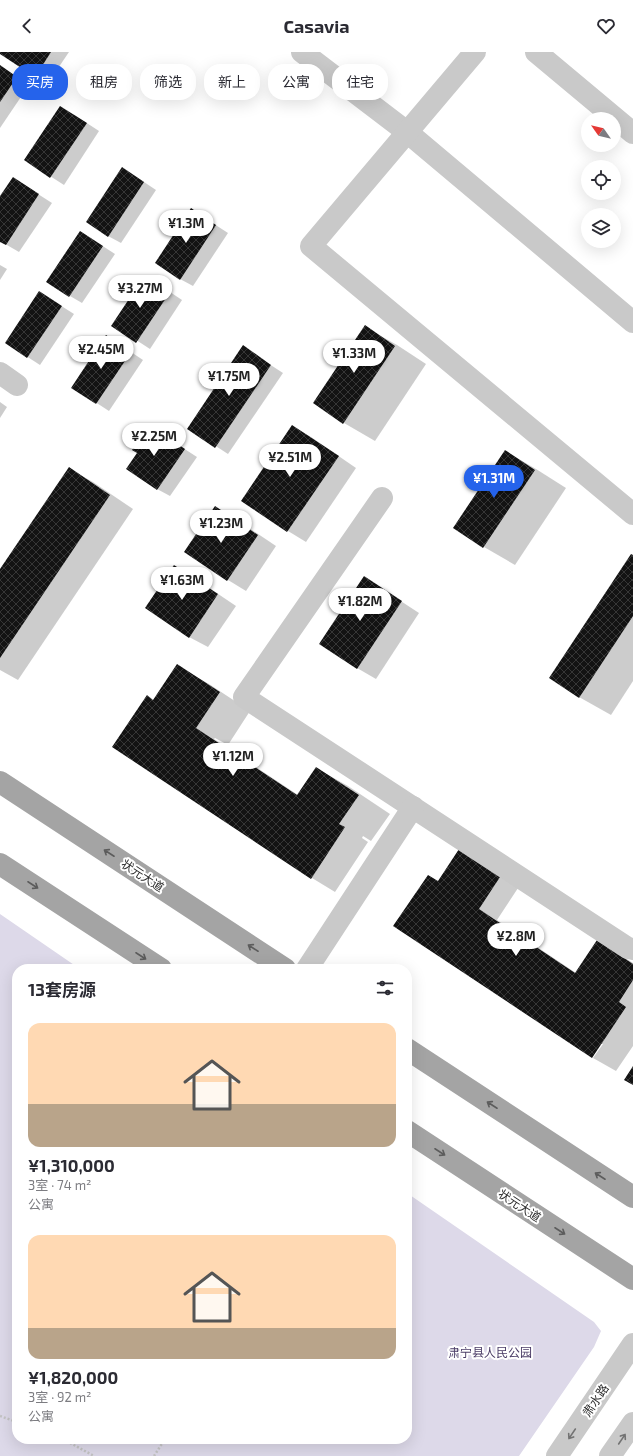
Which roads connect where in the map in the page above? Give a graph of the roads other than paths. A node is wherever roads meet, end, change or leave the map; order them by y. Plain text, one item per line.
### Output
1 (302, 52) edge
2 (475, 52) edge
3 (536, 52) edge
4 (407, 132) junction
5 (633, 133) edge
6 (633, 322) edge
7 (382, 498) dead end
8 (633, 514) edge
9 (0, 782) edge
10 (413, 807) junction
11 (0, 864) edge
12 (633, 950) edge
13 (153, 964) edge
14 (277, 964) edge
15 (309, 964) edge
16 (412, 1052) edge
17 (412, 1134) edge
18 (633, 1198) edge
19 (633, 1279) edge
20 (633, 1344) edge
21 (633, 1423) edge
22 (557, 1456) edge
23 (610, 1456) edge

1 - 4 street
2 - 4 street
3 - 5 street
4 - 6 street
4 - 8 street
7 - 10 street
14 -> 9 main road, 状元大道
10 - 12 street
10 - 15 street
11 -> 13 main road
18 -> 16 main road
17 -> 19 main road, 状元大道
20 -> 22 street, 肃水路
23 -> 21 street

